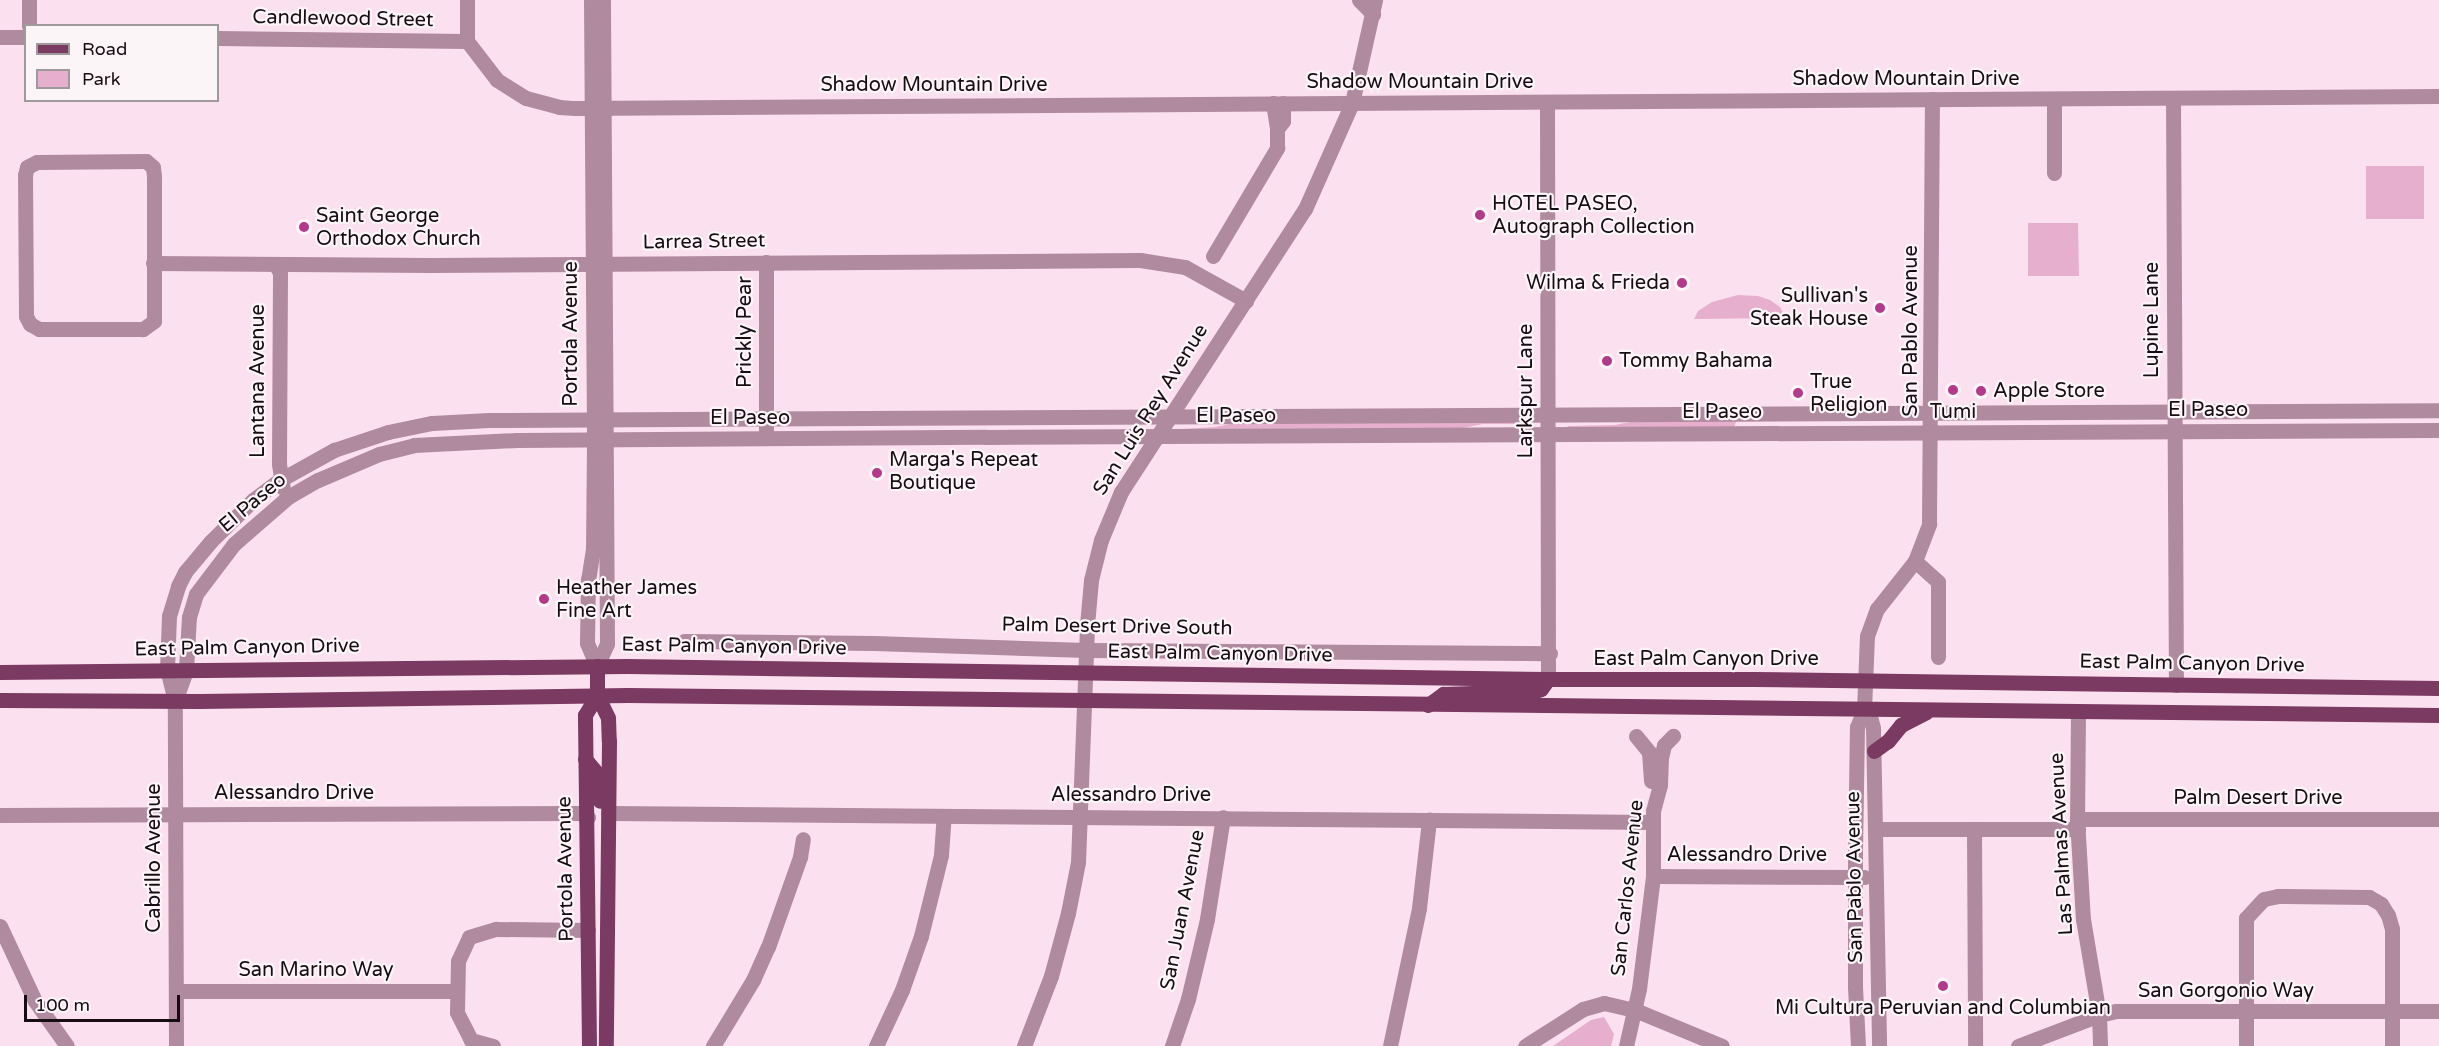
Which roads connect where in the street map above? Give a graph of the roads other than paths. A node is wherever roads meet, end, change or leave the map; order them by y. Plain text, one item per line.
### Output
1 (29, 0) edge
2 (467, 0) edge
3 (591, 0) edge
4 (603, 0) edge
5 (1359, 0) edge
6 (1374, 7) edge
7 (29, 24) edge
8 (0, 37) edge
9 (24, 38) edge
10 (219, 38) edge
11 (467, 42) junction
12 (2439, 96) edge
13 (1932, 99) junction
14 (2054, 99) junction
15 (2173, 99) junction
16 (1278, 103) junction
17 (1352, 103) junction
18 (1547, 103) junction
19 (598, 108) junction
20 (2054, 173) dead end
21 (766, 262) junction
22 (153, 263) junction
23 (598, 264) junction
24 (276, 265) junction
25 (1202, 277) junction
26 (1246, 301) junction
27 (2439, 410) edge
28 (2173, 412) junction
29 (1931, 413) junction
30 (1738, 414) junction
31 (1765, 414) junction
32 (1649, 415) junction
33 (1547, 416) junction
34 (1167, 418) junction
35 (766, 419) junction
36 (459, 421) junction
37 (1562, 423) dead end
38 (599, 430) junction
39 (2439, 430) edge
40 (2173, 431) junction
41 (1931, 432) junction
42 (1740, 433) junction
43 (1765, 433) junction
44 (1547, 434) junction
45 (1155, 437) junction
46 (765, 439) junction
47 (414, 445) junction
48 (280, 480) junction
49 (288, 497) junction
50 (1915, 561) junction
51 (684, 641) dead end
52 (1086, 650) junction
53 (1550, 652) junction
54 (1938, 657) dead end
55 (597, 666) junction
56 (167, 670) junction
57 (186, 670) junction
58 (2, 672) edge
59 (1085, 673) junction
60 (1548, 680) junction
61 (1864, 681) junction
62 (2176, 685) junction
63 (2439, 688) edge
64 (597, 695) junction
65 (0, 700) edge
66 (1085, 700) junction
67 (175, 701) junction
68 (1428, 705) junction
69 (2439, 705) edge
70 (1864, 710) junction
71 (1929, 711) junction
72 (2078, 711) junction
73 (2359, 714) junction
74 (2439, 715) edge
75 (1635, 736) dead end
76 (1673, 736) dead end
77 (1874, 751) junction
78 (585, 759) junction
79 (608, 813) junction
80 (174, 814) junction
81 (0, 815) edge
82 (1082, 815) junction
83 (944, 816) junction
84 (588, 817) junction
85 (1223, 817) junction
86 (1653, 817) junction
87 (2439, 819) edge
88 (1429, 820) junction
89 (2078, 824) junction
90 (1875, 829) junction
91 (1974, 829) junction
92 (803, 838) dead end
93 (1653, 876) junction
94 (1855, 877) junction
95 (1876, 878) junction
96 (608, 893) junction
97 (0, 926) edge
98 (588, 930) junction
99 (457, 990) junction
100 (176, 991) junction
101 (1635, 1010) junction
102 (2439, 1011) edge
103 (2245, 1012) junction
104 (2391, 1012) junction
105 (2099, 1015) junction
106 (67, 1046) edge
107 (176, 1046) edge
108 (494, 1046) edge
109 (589, 1046) edge
110 (606, 1046) edge
111 (713, 1046) edge
112 (876, 1046) edge
113 (1024, 1046) edge
114 (1172, 1046) edge
115 (1390, 1046) edge
116 (1525, 1046) edge
117 (1626, 1046) edge
118 (1722, 1046) edge
119 (1858, 1046) edge
120 (1879, 1046) edge
121 (1975, 1046) edge
122 (2018, 1046) edge
123 (2100, 1046) edge
124 (2246, 1046) edge
125 (2392, 1046) edge

1 - 7 street
2 - 11 street
3 - 19 street, Portola Avenue
4 - 19 street, Portola Avenue
5 - 6 street
6 - 17 street, San Luis Rey Avenue
8 - 9 street
10 - 11 street, Candlewood Street
11 - 19 street, Shadow Mountain Drive
12 - 15 street, Shadow Mountain Drive
13 - 14 street, Shadow Mountain Drive
13 - 18 street, Shadow Mountain Drive
13 - 29 street, San Pablo Avenue
14 - 15 street, Shadow Mountain Drive
14 - 20 street
15 - 28 street, Lupine Lane
16 - 17 street, Shadow Mountain Drive
16 - 19 street, Shadow Mountain Drive
16 - 25 street
17 - 18 street, Shadow Mountain Drive
17 - 26 street, San Luis Rey Avenue
18 - 33 street, Larkspur Lane
19 - 23 street, Portola Avenue
21 - 23 street, Larrea Street
21 - 25 street, Larrea Street
21 - 35 street, Prickly Pear
22 - 22 street
22 - 24 street, Larrea Street
23 - 24 street, Larrea Street
23 - 38 street, Portola Avenue
23 - 38 street, Portola Avenue
24 - 48 street, Lantana Avenue
25 - 26 street, Larrea Street
26 - 34 street, San Luis Rey Avenue
27 - 28 street, El Paseo
28 - 29 street, El Paseo
28 - 40 street, Lupine Lane
29 - 31 street, El Paseo
29 - 41 street, San Pablo Avenue
30 - 31 street, El Paseo
30 - 32 street, El Paseo
30 - 42 street
31 - 43 street
32 - 33 street, El Paseo
32 - 37 street
33 - 34 street, El Paseo
33 - 44 street, Larkspur Lane
34 - 35 street, El Paseo
34 - 45 street, San Luis Rey Avenue
35 - 38 street, El Paseo
35 - 46 street, Prickly Pear
36 - 38 street, El Paseo
36 - 47 street
36 - 48 street, El Paseo
38 - 46 street, El Paseo
38 - 47 street, El Paseo
38 - 55 street, Portola Avenue
39 - 40 street, El Paseo
40 - 41 street, El Paseo
40 - 62 street, Lupine Lane
41 - 43 street, El Paseo
41 - 50 street, San Pablo Avenue
42 - 43 street, El Paseo
42 - 44 street, El Paseo
44 - 45 street, El Paseo
44 - 53 street, Larkspur Lane
45 - 46 street, El Paseo
45 - 52 street, San Luis Rey Avenue
47 - 49 street, El Paseo
48 - 49 street, Lantana Avenue
48 - 56 street, El Paseo
49 - 57 street, El Paseo
50 - 54 street
50 - 61 street, San Pablo Avenue
51 - 52 street, Palm Desert Drive South
52 - 53 street, Palm Desert Drive South
52 - 59 street, San Luis Rey Avenue
53 - 60 street, Larkspur Lane
55 - 57 main road, East Palm Canyon Drive
55 - 59 main road, East Palm Canyon Drive
55 - 64 main road, Portola Avenue
56 - 57 main road, East Palm Canyon Drive
56 - 58 main road, East Palm Canyon Drive
56 - 67 street, Cabrillo Avenue
57 - 67 street, El Paseo
59 - 60 main road, East Palm Canyon Drive
59 - 66 street, San Luis Rey Avenue
60 - 61 main road, East Palm Canyon Drive
60 - 68 main road
61 - 62 main road, East Palm Canyon Drive
61 - 70 street, San Pablo Avenue
62 - 63 main road, East Palm Canyon Drive
64 - 66 main road
64 - 67 main road
64 - 78 main road, Portola Avenue
64 - 79 main road, Portola Avenue
65 - 67 main road
66 - 68 main road
66 - 82 street, San Luis Rey Avenue
67 - 80 street, Cabrillo Avenue
68 - 70 main road
69 - 73 main road
70 - 71 main road
70 - 77 street, San Pablo Avenue
70 - 94 street, San Pablo Avenue
71 - 72 main road
71 - 77 main road
72 - 73 main road
72 - 89 street, Las Palmas Avenue
73 - 74 main road
75 - 86 street
76 - 86 street, San Carlos Avenue
77 - 90 street, San Pablo Avenue
78 - 79 main road
78 - 84 main road, Portola Avenue
79 - 83 street, Alessandro Drive
79 - 96 main road, Portola Avenue
80 - 81 street, Alessandro Drive
80 - 84 street, Alessandro Drive
80 - 100 street, Cabrillo Avenue
82 - 83 street, Alessandro Drive
82 - 85 street, Alessandro Drive
82 - 113 street, San Luis Rey Avenue
83 - 112 street
84 - 96 main road
84 - 98 main road, Portola Avenue
85 - 88 street, Alessandro Drive
85 - 114 street, San Juan Avenue
86 - 88 street, Alessandro Drive
86 - 93 street, San Carlos Avenue
87 - 89 street, Palm Desert Drive
88 - 115 street
89 - 91 street, Palm Desert Drive
89 - 105 street, Las Palmas Avenue
90 - 91 street, Palm Desert Drive
90 - 95 street, San Pablo Avenue
91 - 121 street
92 - 111 street
93 - 94 street, Alessandro Drive
93 - 101 street, San Carlos Avenue
94 - 95 street, Alessandro Drive
94 - 119 street, San Pablo Avenue
95 - 120 street, San Pablo Avenue
96 - 110 main road, Portola Avenue
97 - 106 street
98 - 99 street
98 - 109 main road, Portola Avenue
99 - 100 street, San Marino Way
99 - 108 street
100 - 107 street, Cabrillo Avenue
101 - 116 street
101 - 117 street, San Carlos Avenue
101 - 118 street
102 - 104 street, San Gorgonio Way
103 - 104 street, San Gorgonio Way
103 - 104 street
103 - 105 street, San Gorgonio Way
103 - 124 street
104 - 125 street
105 - 122 street, San Gorgonio Way
105 - 123 street, Las Palmas Avenue

